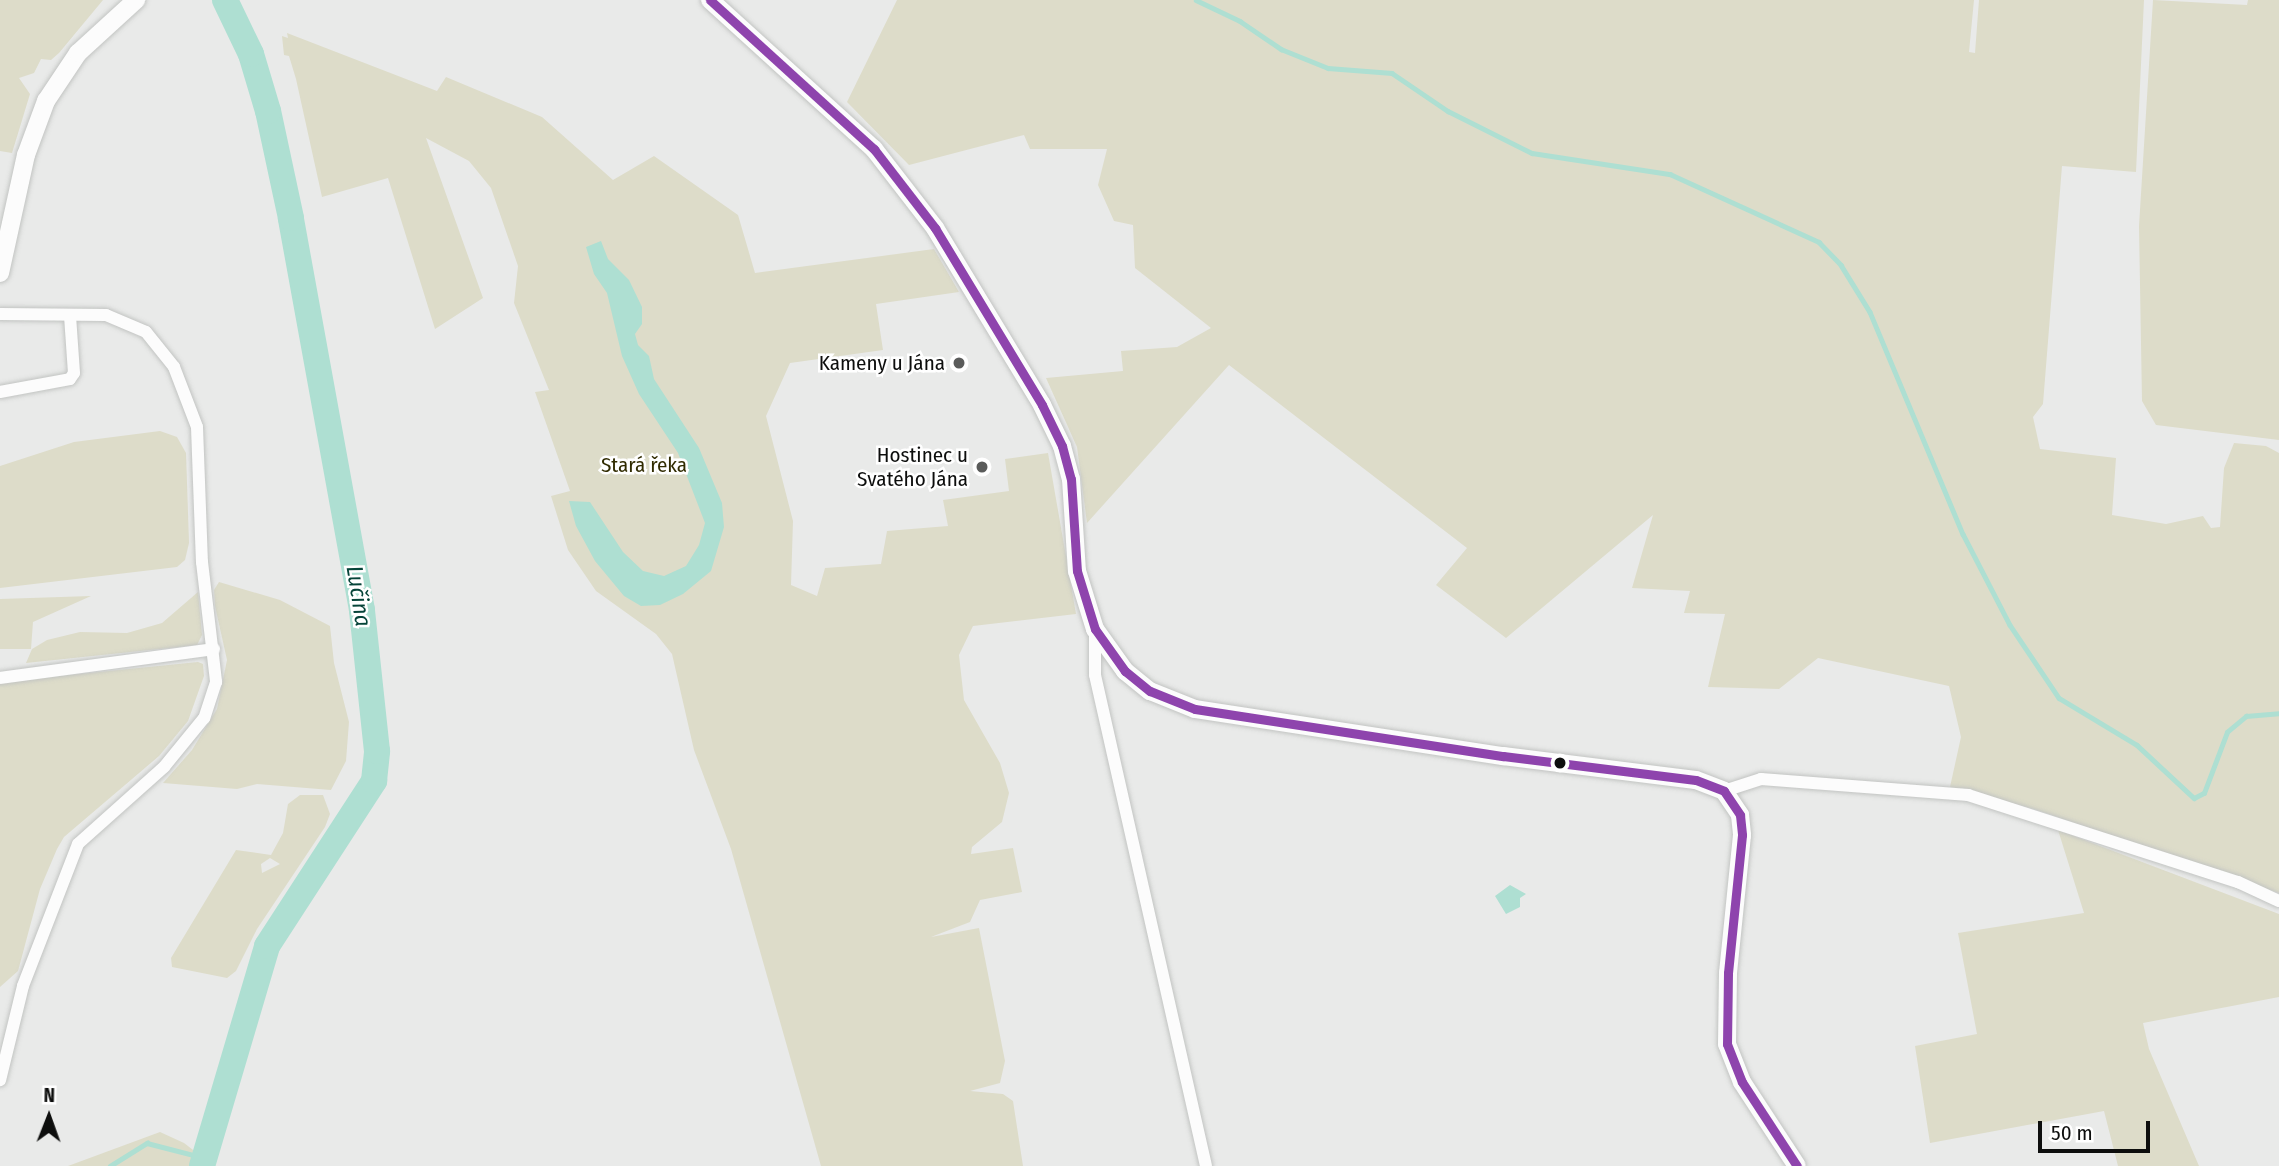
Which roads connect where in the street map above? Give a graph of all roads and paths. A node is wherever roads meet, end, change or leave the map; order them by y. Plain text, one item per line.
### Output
1 (710, 0) edge
2 (129, 6) edge
3 (0, 273) edge
4 (0, 314) edge
5 (70, 316) junction
6 (0, 393) edge
7 (1095, 629) junction
8 (214, 649) junction
9 (0, 677) edge
10 (1724, 791) junction
11 (2279, 901) edge
12 (0, 1080) edge
13 (1206, 1166) edge
14 (1797, 1166) edge

1 - 7 street
2 - 3 street
4 - 5 street
5 - 6 street
5 - 8 street
7 - 10 street
7 - 13 street
8 - 9 street
8 - 12 street
10 - 11 street
10 - 14 street

